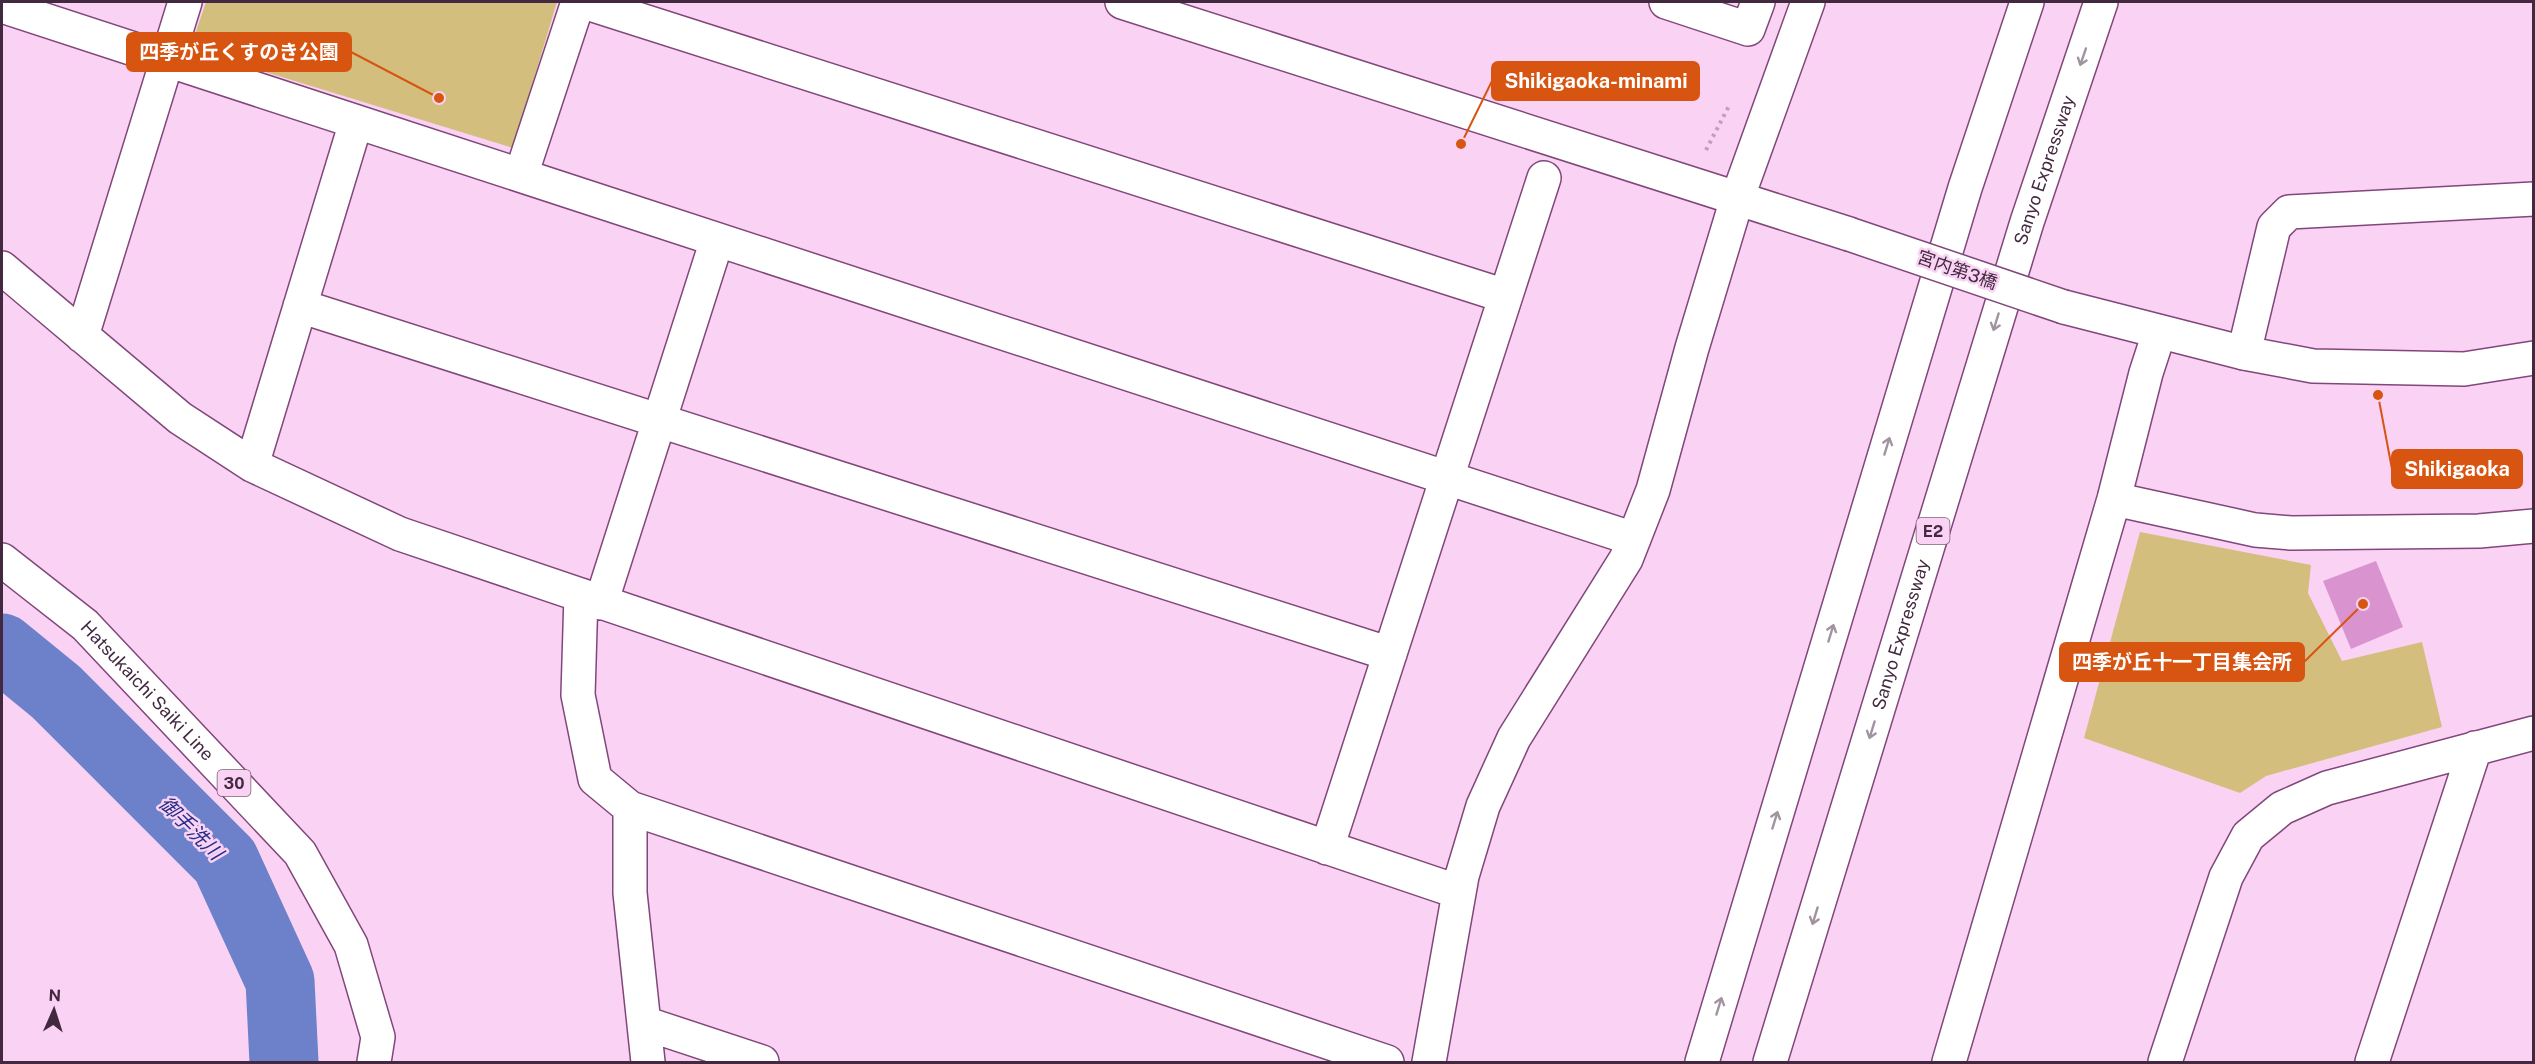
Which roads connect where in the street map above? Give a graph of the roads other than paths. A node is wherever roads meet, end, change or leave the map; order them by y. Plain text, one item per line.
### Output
1 (185, 2) edge
2 (578, 2) edge
3 (584, 2) edge
4 (1122, 2) edge
5 (1666, 2) edge
6 (1758, 2) edge
7 (1808, 2) edge
8 (2027, 2) edge
9 (2101, 2) edge
10 (2, 6) edge
11 (167, 60) junction
12 (356, 122) junction
13 (521, 176) junction
14 (1544, 178) dead end
15 (1737, 199) junction
16 (2534, 199) edge
17 (717, 240) junction
18 (2, 268) edge
19 (1505, 296) junction
20 (300, 306) junction
21 (2159, 333) junction
22 (82, 336) junction
23 (2244, 353) junction
24 (2534, 357) edge
25 (659, 421) junction
26 (252, 465) junction
27 (1446, 478) junction
28 (2114, 499) junction
29 (2534, 526) edge
30 (1634, 540) junction
31 (2, 560) edge
32 (591, 599) junction
33 (1390, 654) junction
34 (2534, 733) edge
35 (2475, 748) junction
36 (630, 808) junction
37 (1326, 848) junction
38 (1459, 892) junction
39 (645, 1023) junction
40 (374, 1062) edge
41 (648, 1062) edge
42 (762, 1062) edge
43 (1387, 1062) edge
44 (1429, 1062) edge
45 (1702, 1062) edge
46 (1770, 1062) edge
47 (1948, 1062) edge
48 (2165, 1062) edge
49 (2372, 1062) edge

1 - 11 main road
2 - 13 main road
3 - 19 main road
4 - 15 main road, 宮内第3橋
5 - 6 main road
7 - 15 main road
45 -> 8 main road
9 -> 46 main road, Sanyo Expressway / E2
10 - 11 main road
11 - 12 main road
11 - 22 main road
12 - 13 main road
12 - 20 main road
13 - 17 main road
14 - 19 main road
15 - 21 main road, 宮内第3橋, bridge
15 - 30 main road
16 - 23 main road
17 - 25 main road
17 - 27 main road
18 - 22 main road
19 - 27 main road
20 - 25 main road
20 - 26 main road
21 - 23 main road, 宮内第3橋
21 - 28 main road
22 - 26 main road
23 - 24 main road, 宮内第3橋
25 - 32 main road
25 - 33 main road
26 - 32 main road
27 - 30 main road
27 - 33 main road
28 - 29 main road
28 - 47 main road
30 - 38 main road
31 - 40 main road, Hatsukaichi Saiki Line / 30
32 - 36 main road
32 - 37 main road
33 - 37 main road
34 - 35 main road
35 - 48 main road
35 - 49 main road
36 - 39 main road
36 - 43 main road
37 - 38 main road
38 - 44 main road
39 - 41 main road
39 - 42 main road

